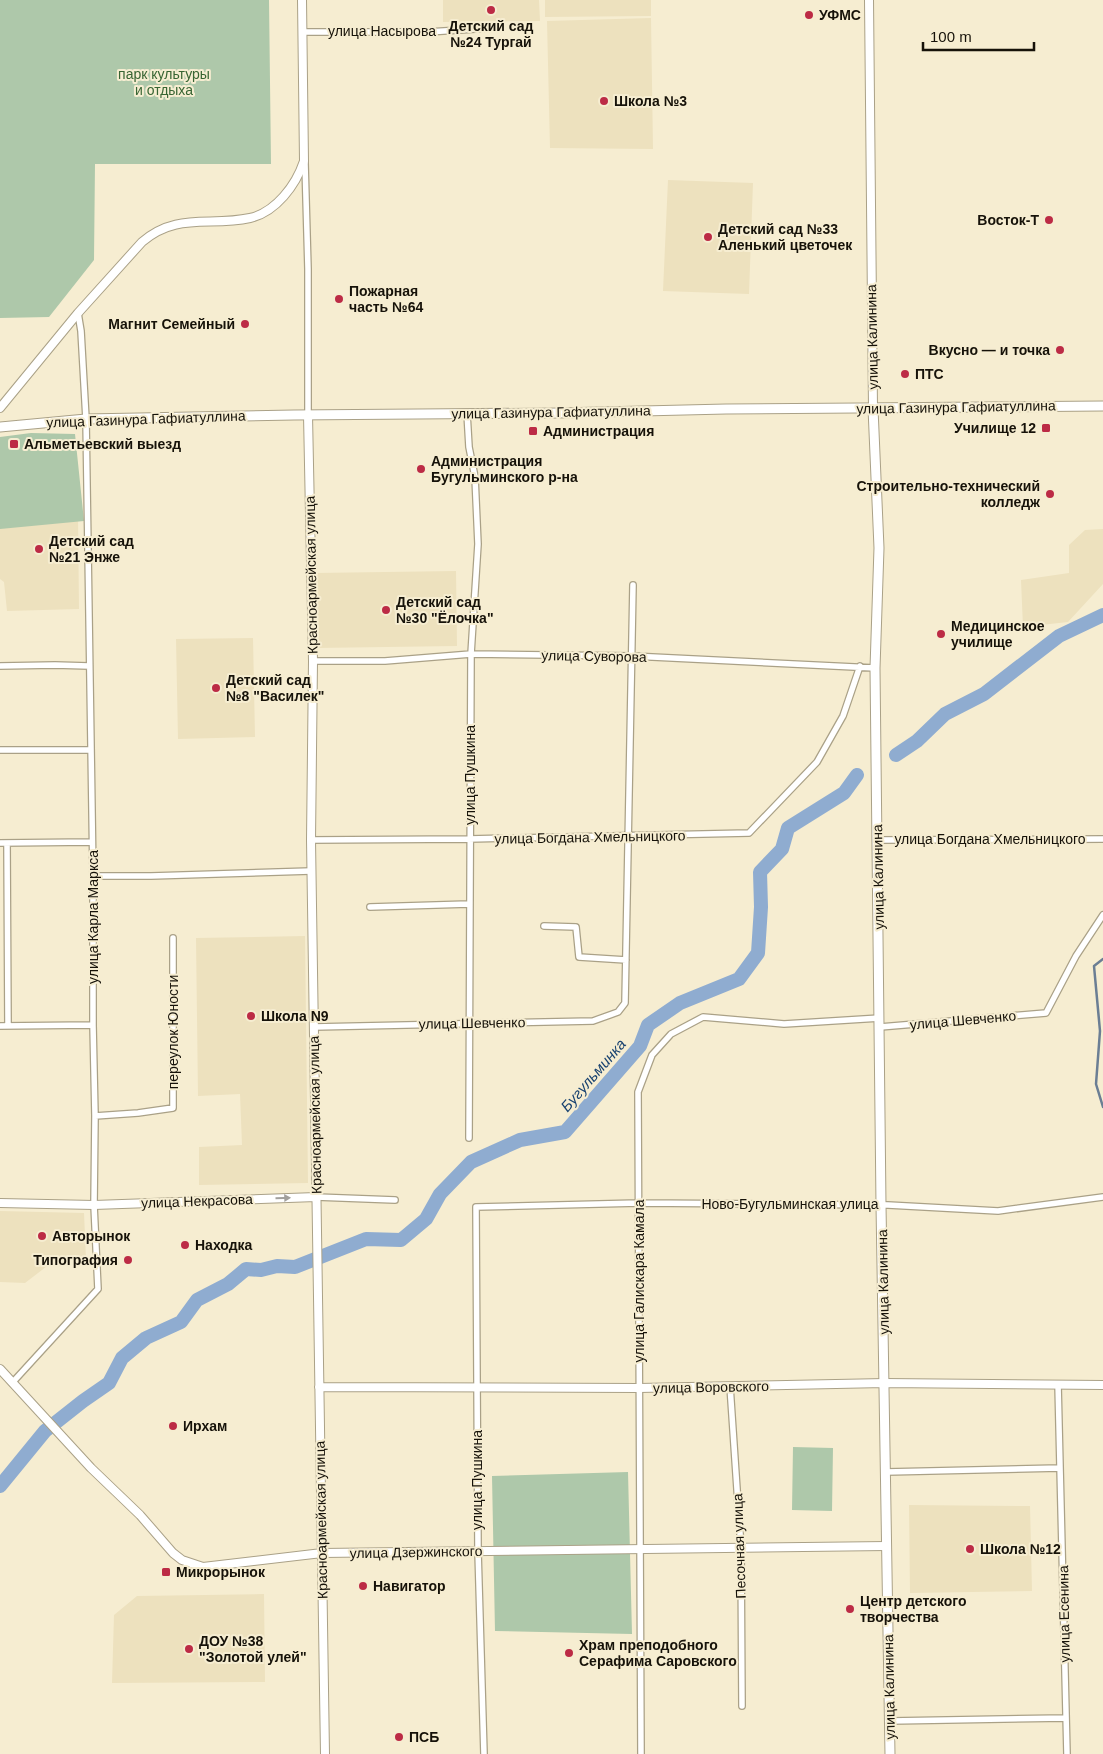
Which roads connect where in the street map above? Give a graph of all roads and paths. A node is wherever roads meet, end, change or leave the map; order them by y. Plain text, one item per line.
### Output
1 (302, 0) edge
2 (869, 0) edge
3 (491, 28) dead end
4 (303, 32) junction
5 (304, 161) junction
6 (78, 313) junction
7 (1103, 406) edge
8 (0, 408) edge
9 (874, 408) junction
10 (467, 413) junction
11 (308, 415) junction
12 (86, 419) junction
13 (0, 427) edge
14 (633, 585) dead end
15 (471, 654) junction
16 (632, 656) junction
17 (313, 661) junction
18 (0, 666) edge
19 (89, 666) junction
20 (860, 666) junction
21 (875, 668) junction
22 (0, 750) edge
23 (90, 750) junction
24 (628, 836) junction
25 (1103, 839) edge
26 (311, 840) junction
27 (469, 840) junction
28 (877, 840) junction
29 (92, 842) junction
30 (3, 843) edge
31 (311, 871) junction
32 (93, 876) junction
33 (469, 904) junction
34 (370, 907) dead end
35 (1103, 915) edge
36 (544, 926) dead end
37 (174, 938) dead end
38 (626, 960) junction
39 (880, 1018) junction
40 (469, 1023) junction
41 (93, 1025) junction
42 (0, 1026) edge
43 (8, 1026) junction
44 (314, 1027) junction
45 (880, 1027) junction
46 (95, 1116) junction
47 (469, 1138) dead end
48 (1103, 1197) edge
49 (316, 1198) junction
50 (395, 1200) dead end
51 (0, 1203) edge
52 (639, 1203) junction
53 (94, 1205) junction
54 (881, 1205) junction
55 (476, 1207) joint
56 (0, 1369) edge
57 (12, 1383) junction
58 (885, 1383) junction
59 (1058, 1384) junction
60 (1103, 1385) edge
61 (730, 1386) junction
62 (319, 1387) junction
63 (477, 1388) junction
64 (639, 1388) junction
65 (1060, 1468) junction
66 (886, 1472) junction
67 (887, 1546) junction
68 (741, 1548) junction
69 (640, 1549) junction
70 (478, 1551) junction
71 (322, 1553) junction
72 (742, 1706) dead end
73 (1066, 1718) junction
74 (890, 1721) junction
75 (325, 1754) edge
76 (484, 1754) edge
77 (641, 1754) edge
78 (890, 1754) edge
79 (1067, 1754) edge

1 - 4 street
2 - 9 street, улица Калинина
3 - 4 street, улица Насырова
4 - 5 street
5 - 6 street
5 - 11 street
6 - 8 street
6 - 12 street, улица Карла Маркса
7 - 9 main road, улица Газинура Гафиатуллина
9 - 10 main road, улица Газинура Гафиатуллина
9 - 21 main road, улица Калинина
10 - 11 main road, улица Газинура Гафиатуллина
10 - 15 street, улица Пушкина
11 - 12 main road, улица Газинура Гафиатуллина
11 - 17 street, Красноармейская улица
12 - 13 main road, улица Газинура Гафиатуллина
12 - 19 street, улица Карла Маркса
14 - 16 street
15 - 16 street, улица Суворова
15 - 17 street, улица Суворова
15 - 27 street, улица Пушкина
16 - 20 street, улица Суворова
16 - 24 street
17 - 26 street, Красноармейская улица
18 - 19 street
19 - 23 street, улица Карла Маркса
20 - 21 street, улица Суворова
20 - 24 street, улица Богдана Хмельницкого
21 - 28 main road, улица Калинина
22 - 23 street
23 - 29 street, улица Карла Маркса
24 - 27 street, улица Богдана Хмельницкого
24 - 38 street
25 - 28 street, улица Богдана Хмельницкого
26 - 27 street, улица Богдана Хмельницкого
26 - 31 street, Красноармейская улица
27 - 33 street, улица Пушкина
28 - 39 main road, улица Калинина
29 - 30 street
29 - 32 street, улица Карла Маркса
30 - 43 street
31 - 32 street
31 - 44 street, Красноармейская улица
32 - 41 street, улица Карла Маркса
33 - 34 street
33 - 40 street, улица Пушкина
35 - 45 street, улица Шевченко
36 - 38 street
37 - 46 street, переулок Юности
38 - 40 street, улица Шевченко
39 - 45 main road, улица Калинина
39 - 52 street, улица Галискара Камала
40 - 44 street, улица Шевченко
40 - 47 street, улица Пушкина
41 - 43 street
41 - 46 street, улица Карла Маркса
42 - 43 street
44 - 49 street, Красноармейская улица
45 - 54 main road, улица Калинина
46 - 53 street, улица Карла Маркса
48 - 54 street, Ново-Бугульминская улица
49 - 50 street, улица Некрасова
53 -> 49 street, улица Некрасова
49 - 62 street, Красноармейская улица
51 - 53 street, улица Некрасова
52 - 54 street, Ново-Бугульминская улица
52 - 55 street, Ново-Бугульминская улица
52 - 64 street, улица Галискара Камала
53 - 57 street, улица Карла Маркса
54 - 58 main road, улица Калинина
55 - 63 street, улица Пушкина
56 - 57 street, улица Дзержинского
57 - 71 street, улица Дзержинского
58 - 59 street, улица Воровского
58 - 61 street, улица Воровского
58 - 66 main road, улица Калинина
59 - 60 street, улица Воровского
59 - 65 street, улица Есенина
61 - 64 street, улица Воровского
61 - 68 street, Песочная улица
62 - 63 street, улица Воровского
62 - 71 street, Красноармейская улица
63 - 64 street, улица Воровского
63 - 70 street, улица Пушкина
64 - 69 street, улица Галискара Камала
65 - 66 street
65 - 73 street, улица Есенина
66 - 67 main road, улица Калинина
67 - 68 street, улица Дзержинского
67 - 74 main road, улица Калинина
68 - 69 street, улица Дзержинского
68 - 72 street, Песочная улица
69 - 70 street, улица Дзержинского
69 - 77 street, улица Галискара Камала
70 - 71 street, улица Дзержинского
70 - 76 street, улица Пушкина
71 - 75 street, Красноармейская улица
73 - 74 street
73 - 79 street, улица Есенина
74 - 78 main road, улица Калинина

